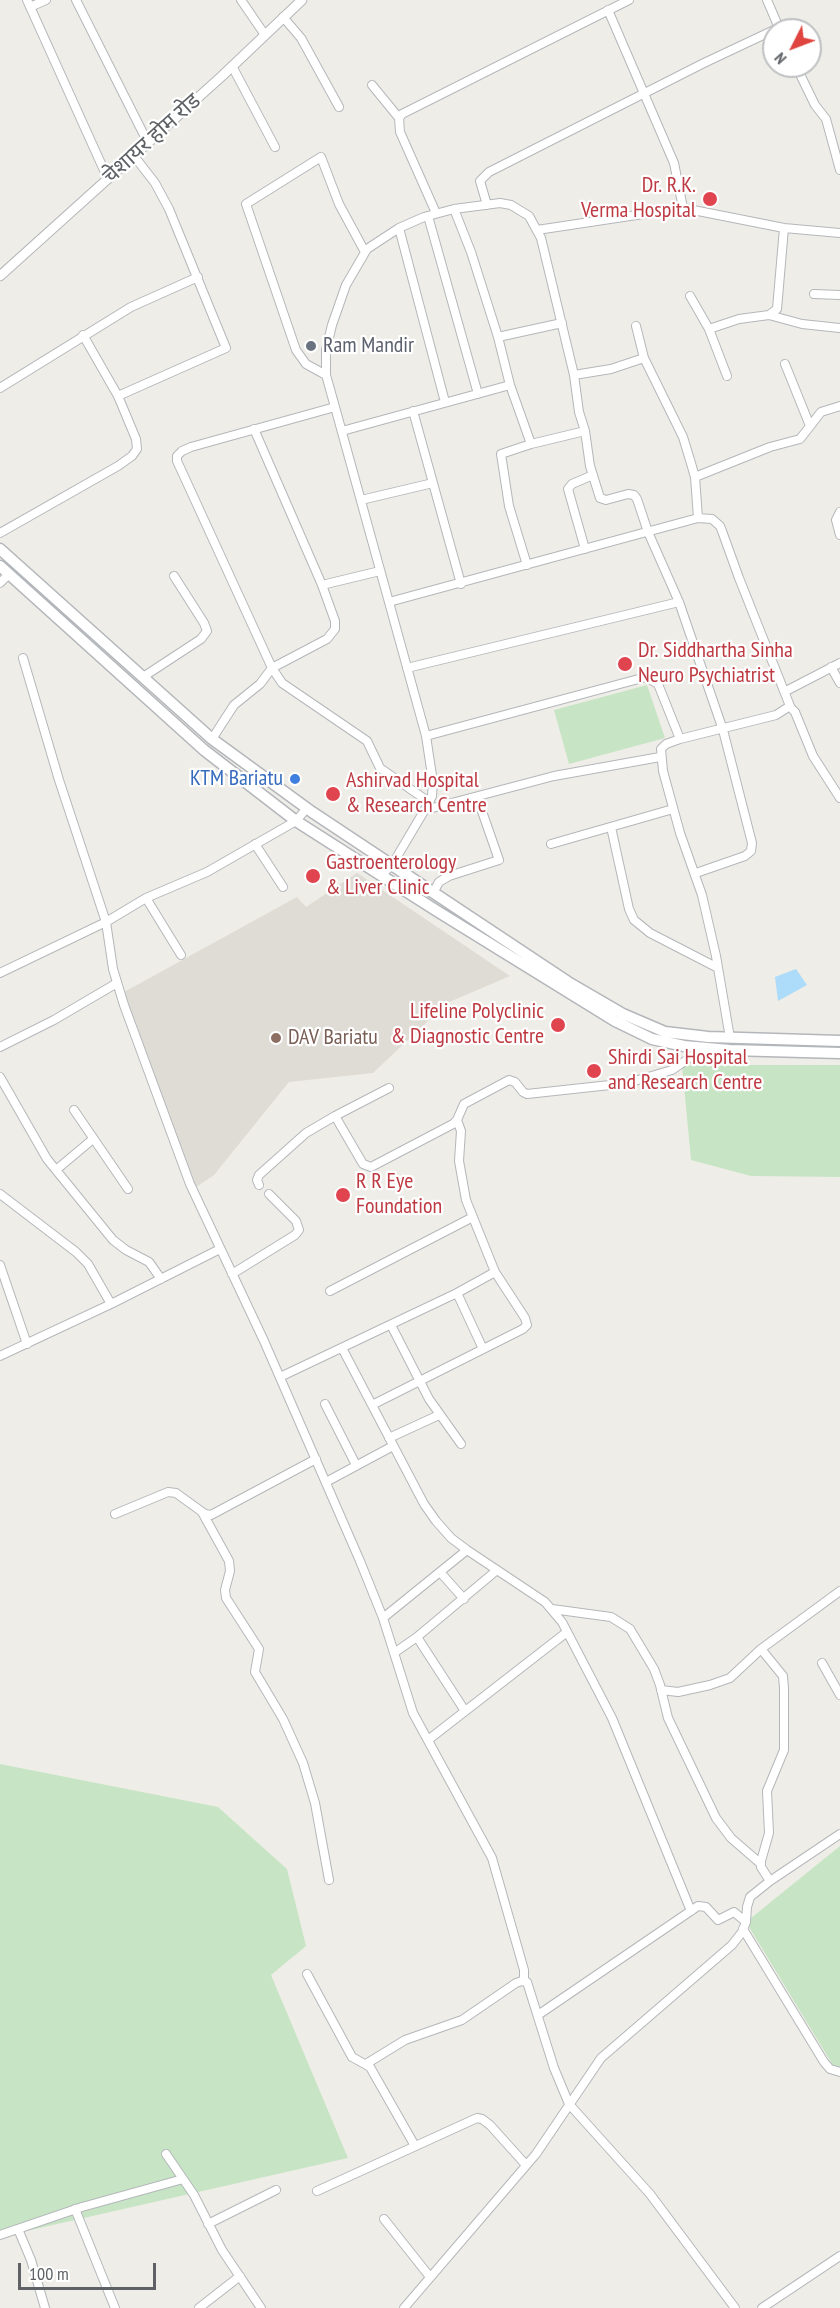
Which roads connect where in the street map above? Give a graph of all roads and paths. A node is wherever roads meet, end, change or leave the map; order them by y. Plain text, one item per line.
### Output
1 (46, 0) edge
2 (76, 0) edge
3 (241, 0) edge
4 (302, 0) edge
5 (629, 0) edge
6 (767, 0) edge
7 (28, 4) edge
8 (608, 10) junction
9 (283, 17) junction
10 (773, 18) edge
11 (264, 35) junction
12 (762, 37) edge
13 (232, 66) junction
14 (802, 78) edge
15 (372, 85) dead end
16 (646, 93) junction
17 (339, 107) dead end
18 (399, 118) junction
19 (148, 143) junction
20 (275, 147) dead end
21 (134, 156) junction
22 (840, 170) edge
23 (108, 179) junction
24 (487, 205) junction
25 (683, 207) junction
26 (454, 209) junction
27 (436, 213) junction
28 (428, 216) junction
29 (399, 228) junction
30 (784, 228) junction
31 (537, 230) junction
32 (840, 232) edge
33 (365, 252) junction
34 (0, 276) edge
35 (198, 277) junction
36 (814, 294) dead end
37 (840, 295) edge
38 (690, 296) dead end
39 (769, 315) junction
40 (562, 323) junction
41 (636, 326) dead end
42 (840, 328) edge
43 (709, 329) junction
44 (83, 335) junction
45 (498, 337) junction
46 (644, 357) junction
47 (784, 364) dead end
48 (326, 375) junction
49 (574, 375) junction
50 (727, 376) dead end
51 (510, 385) junction
52 (0, 388) edge
53 (478, 394) junction
54 (118, 396) junction
55 (446, 402) junction
56 (840, 406) edge
57 (335, 407) junction
58 (413, 411) junction
59 (810, 426) junction
60 (254, 429) junction
61 (342, 431) junction
62 (585, 431) junction
63 (531, 444) junction
64 (593, 475) junction
65 (695, 477) junction
66 (433, 483) junction
67 (361, 500) junction
68 (840, 512) edge
69 (698, 518) junction
70 (0, 532) edge
71 (648, 532) junction
72 (840, 535) edge
73 (0, 549) edge
74 (585, 549) junction
75 (527, 566) junction
76 (4, 570) edge
77 (380, 571) junction
78 (174, 576) dead end
79 (0, 583) edge
80 (461, 584) junction
81 (322, 585) junction
82 (389, 602) junction
83 (679, 602) junction
84 (22, 658) dead end
85 (840, 663) edge
86 (272, 668) junction
87 (407, 668) junction
88 (831, 668) junction
89 (143, 677) junction
90 (840, 683) edge
91 (786, 692) junction
92 (790, 707) junction
93 (723, 730) junction
94 (426, 736) junction
95 (212, 739) junction
96 (680, 739) junction
97 (660, 757) junction
98 (477, 797) junction
99 (840, 798) edge
100 (429, 802) junction
101 (307, 808) junction
102 (673, 809) junction
103 (425, 810) junction
104 (296, 821) junction
105 (612, 827) junction
106 (255, 844) junction
107 (551, 844) dead end
108 (392, 865) junction
109 (696, 873) junction
110 (381, 875) junction
111 (283, 886) dead end
112 (433, 892) junction
113 (146, 898) junction
114 (445, 901) junction
115 (436, 911) junction
116 (106, 922) junction
117 (181, 955) dead end
118 (718, 968) junction
119 (0, 973) edge
120 (117, 983) junction
121 (730, 1038) junction
122 (840, 1041) edge
123 (0, 1047) edge
124 (704, 1048) junction
125 (840, 1053) edge
126 (0, 1077) edge
127 (389, 1088) dead end
128 (74, 1110) dead end
129 (334, 1116) junction
130 (457, 1120) junction
131 (93, 1139) junction
132 (56, 1170) junction
133 (259, 1185) dead end
134 (128, 1189) dead end
135 (0, 1194) edge
136 (269, 1194) dead end
137 (473, 1217) junction
138 (220, 1250) junction
139 (0, 1265) edge
140 (495, 1272) junction
141 (232, 1274) junction
142 (161, 1279) junction
143 (330, 1292) dead end
144 (457, 1293) junction
145 (111, 1304) junction
146 (391, 1325) junction
147 (27, 1344) junction
148 (342, 1348) junction
149 (483, 1349) junction
150 (0, 1356) edge
151 (280, 1377) junction
152 (419, 1381) junction
153 (325, 1404) dead end
154 (372, 1405) junction
155 (439, 1415) junction
156 (391, 1442) junction
157 (461, 1444) dead end
158 (316, 1459) junction
159 (356, 1466) junction
160 (326, 1482) junction
161 (202, 1512) junction
162 (115, 1514) dead end
163 (467, 1550) junction
164 (497, 1570) junction
165 (440, 1572) junction
166 (840, 1591) edge
167 (464, 1599) junction
168 (552, 1609) junction
169 (384, 1618) junction
170 (567, 1632) junction
171 (417, 1637) junction
172 (761, 1649) junction
173 (394, 1653) junction
174 (822, 1663) dead end
175 (662, 1690) junction
176 (840, 1695) edge
177 (465, 1711) junction
178 (428, 1740) junction
179 (840, 1834) edge
180 (760, 1864) junction
181 (329, 1880) dead end
182 (770, 1881) junction
183 (691, 1911) junction
184 (744, 1926) junction
185 (307, 1974) dead end
186 (524, 1981) junction
187 (538, 2015) junction
188 (366, 2064) junction
189 (840, 2072) edge
190 (569, 2104) junction
191 (415, 2146) junction
192 (166, 2154) dead end
193 (526, 2165) junction
194 (183, 2179) junction
195 (276, 2190) dead end
196 (317, 2191) dead end
197 (75, 2209) junction
198 (384, 2219) dead end
199 (208, 2224) junction
200 (18, 2229) junction
201 (0, 2235) edge
202 (840, 2256) edge
203 (240, 2276) junction
204 (430, 2277) junction
205 (45, 2308) edge
206 (115, 2308) edge
207 (199, 2308) edge
208 (261, 2308) edge
209 (404, 2308) edge
210 (735, 2308) edge
211 (762, 2308) edge

1 - 7 street
2 - 19 street
3 - 11 street
4 - 9 street, चेशायर होम रोड
5 - 8 street
6 - 10 street
7 - 23 street
8 - 16 street
8 - 18 street
9 - 11 street, चेशायर होम रोड
9 - 17 street
11 - 13 street, चेशायर होम रोड
12 - 16 street
13 - 19 street, चेशायर होम रोड
13 - 20 street
14 - 22 street
15 - 18 street
16 - 24 street
16 - 25 street
18 - 27 street
19 - 21 street, चेशायर होम रोड
21 - 23 street, चेशायर होम रोड
21 - 35 street
23 - 34 street, चेशायर होम रोड
24 - 26 street
24 - 31 street
25 - 30 street
25 - 31 street
26 - 27 street
26 - 45 street
27 - 28 street
28 - 29 street
28 - 53 street
29 - 33 street
29 - 55 street
30 - 32 street
30 - 39 street
31 - 40 street
33 - 48 street
33 - 48 street
35 - 44 street
35 - 54 street
36 - 37 street
38 - 43 street
39 - 42 street
39 - 43 street
40 - 45 street
40 - 49 street
41 - 46 street
43 - 50 street
44 - 52 street
44 - 54 street
45 - 51 street
46 - 49 street
46 - 65 street
47 - 59 street
48 - 57 street
49 - 62 street
51 - 53 street
51 - 63 street
53 - 55 street
54 - 70 street
55 - 58 street
56 - 59 street
57 - 60 street
57 - 61 street
58 - 61 street
58 - 66 street
59 - 65 street
60 - 81 street
60 - 86 street
61 - 67 street
62 - 63 street
62 - 64 street
63 - 75 street
64 - 71 street
64 - 74 street
65 - 69 street
66 - 67 street
66 - 80 street
67 - 77 street
68 - 72 street
69 - 71 street
69 - 91 street
71 - 74 street
71 - 83 street
73 - 89 main road
74 - 75 street
75 - 80 street
76 - 79 street
76 - 104 main road
77 - 81 street
77 - 82 street
78 - 89 street
80 - 82 street
81 - 86 street
82 - 87 street
83 - 87 street
83 - 93 street
84 - 116 street
85 - 88 street
86 - 95 street
86 - 100 street
87 - 94 street
88 - 90 street
88 - 91 street
89 - 95 main road
91 - 92 street
92 - 93 street
92 - 99 street
93 - 96 street
93 - 109 street
94 - 96 street
94 - 100 street
95 - 101 main road
96 - 97 street
97 - 98 street
97 - 102 street
98 - 103 street
98 - 112 street
100 - 103 street
101 - 104 street
101 - 108 main road
102 - 105 street
102 - 109 street
103 - 108 street
104 - 106 street
104 - 110 main road
105 - 107 street
105 - 118 street
106 - 111 street
106 - 113 street
108 - 110 street
108 - 112 main road
109 - 118 street
110 - 115 main road
112 - 114 main road
113 - 116 street
113 - 117 street
114 - 115 street
114 - 121 main road
115 - 124 main road
116 - 119 street
116 - 120 street
118 - 121 street
120 - 123 street
120 - 138 street
121 - 122 main road
124 - 125 main road
124 - 130 street
126 - 132 street
127 - 129 street
128 - 131 street
129 - 130 street
129 - 133 street
130 - 137 street
131 - 132 street
131 - 134 street
132 - 142 street
135 - 145 street
136 - 141 street
137 - 140 street
137 - 143 street
138 - 141 street
138 - 142 street
139 - 147 street
140 - 144 street
140 - 149 street
141 - 151 street
142 - 145 street
144 - 146 street
144 - 149 street
145 - 147 street
146 - 148 street
146 - 152 street
147 - 150 street
148 - 151 street
148 - 154 street
149 - 152 street
151 - 158 street
152 - 154 street
152 - 155 street
153 - 159 street
154 - 156 street
155 - 156 street
155 - 157 street
156 - 159 street
156 - 163 street
158 - 160 street
158 - 161 street
159 - 160 street
160 - 169 street
161 - 162 street
161 - 181 street
163 - 164 street
163 - 165 street
164 - 167 street
164 - 168 street
165 - 167 street
165 - 169 street
166 - 172 street
167 - 171 street
168 - 170 street
168 - 175 street
169 - 173 street
170 - 177 street
170 - 183 street
171 - 173 street
171 - 177 street
172 - 175 street
172 - 180 street
173 - 178 street
174 - 176 street
175 - 180 street
177 - 178 street
178 - 186 street
179 - 182 street
180 - 182 street
182 - 184 street
183 - 184 street
183 - 187 street
184 - 189 street
184 - 190 street
185 - 188 street
186 - 187 street
186 - 188 street
187 - 190 street
188 - 191 street
190 - 193 street
190 - 210 street
191 - 193 street
191 - 196 street
192 - 194 street
193 - 204 street
194 - 197 street
194 - 199 street
195 - 199 street
197 - 200 street
197 - 206 street
198 - 204 street
199 - 203 street
200 - 201 street
200 - 205 street
202 - 211 street
203 - 207 street
203 - 208 street
204 - 209 street

